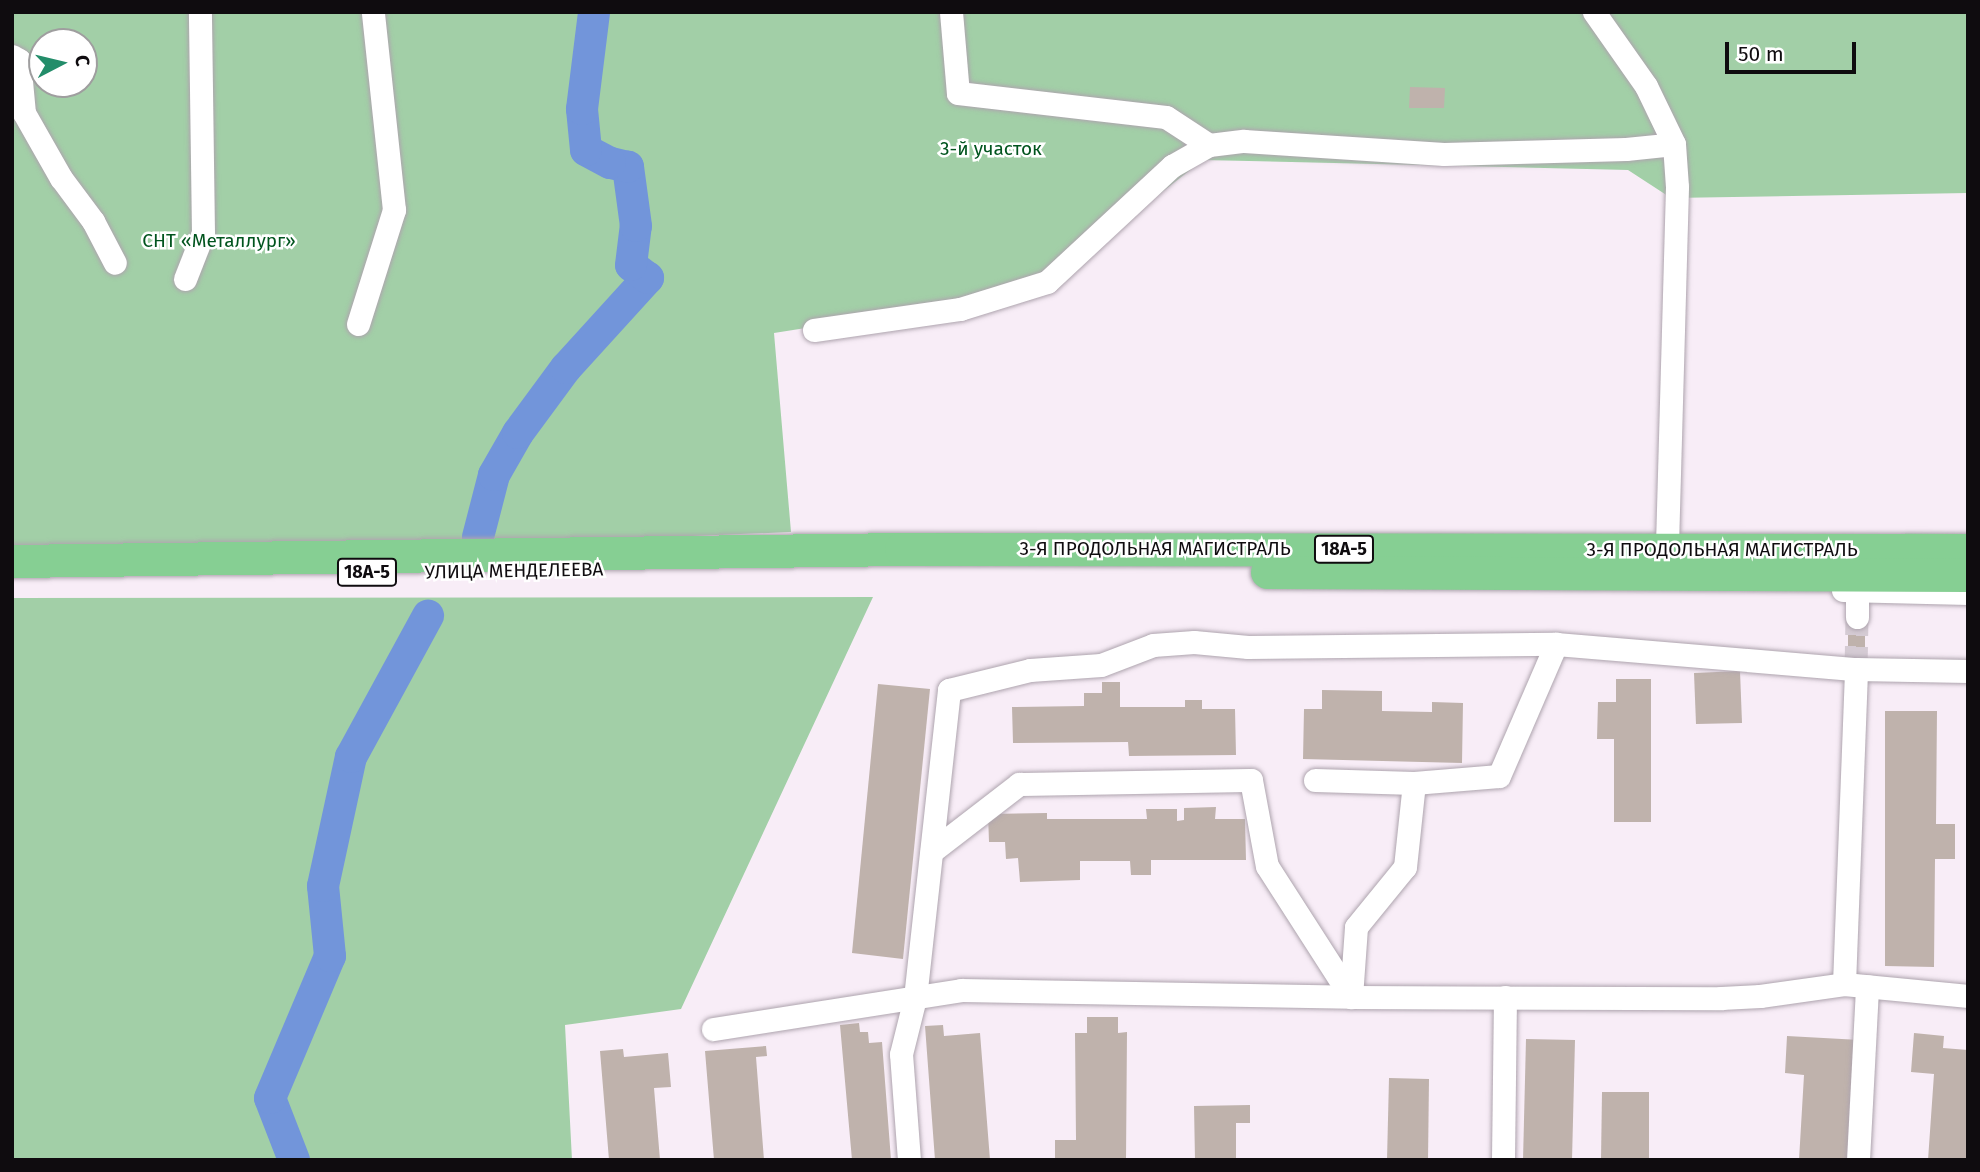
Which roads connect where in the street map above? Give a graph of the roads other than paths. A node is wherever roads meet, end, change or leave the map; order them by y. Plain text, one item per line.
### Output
1 (200, 12) edge
2 (373, 12) edge
3 (951, 12) edge
4 (1594, 12) edge
5 (12, 55) edge
6 (1674, 144) junction
7 (1209, 145) junction
8 (115, 263) dead end
9 (185, 279) dead end
10 (358, 324) dead end
11 (814, 330) dead end
12 (1667, 549) junction
13 (1968, 550) edge
14 (721, 560) junction
15 (12, 561) edge
16 (1968, 575) edge
17 (12, 576) edge
18 (1784, 589) dead end
19 (1857, 591) junction
20 (1968, 593) edge
21 (1857, 617) tunnel mouth
22 (1556, 644) junction
23 (1856, 669) junction
24 (1968, 671) edge
25 (1315, 780) dead end
26 (1414, 783) junction
27 (932, 851) junction
28 (1844, 984) junction
29 (1867, 986) junction
30 (1968, 996) edge
31 (1351, 997) junction
32 (1505, 997) junction
33 (915, 998) junction
34 (713, 1029) dead end
35 (909, 1160) edge
36 (1503, 1160) edge
37 (1858, 1160) edge

1 - 9 street
2 - 10 street
3 - 7 street
4 - 6 street
5 - 8 street
6 - 7 street
6 - 12 street
7 - 11 street
12 - 13 highway, 3-Я ПРОДОЛЬНАЯ МАГИСТРАЛЬ / 18А-5
12 - 14 highway, 3-Я ПРОДОЛЬНАЯ МАГИСТРАЛЬ / 18А-5
14 - 15 highway, УЛИЦА МЕНДЕЛЕЕВА / 18А-5
14 - 16 highway, 3-Я ПРОДОЛЬНАЯ МАГИСТРАЛЬ / 18А-5
14 - 17 highway, УЛИЦА МЕНДЕЛЕЕВА / 18А-5
18 - 19 street
19 - 20 street
19 - 21 street
22 - 23 street
22 - 26 street
22 - 27 street
23 - 24 street
23 - 28 street
25 - 26 street
26 - 31 street
27 - 31 street
27 - 33 street
28 - 29 street
28 - 32 street
29 - 30 street
29 - 37 street
31 - 32 street
31 - 33 street
32 - 36 street
33 - 34 street
33 - 35 street

